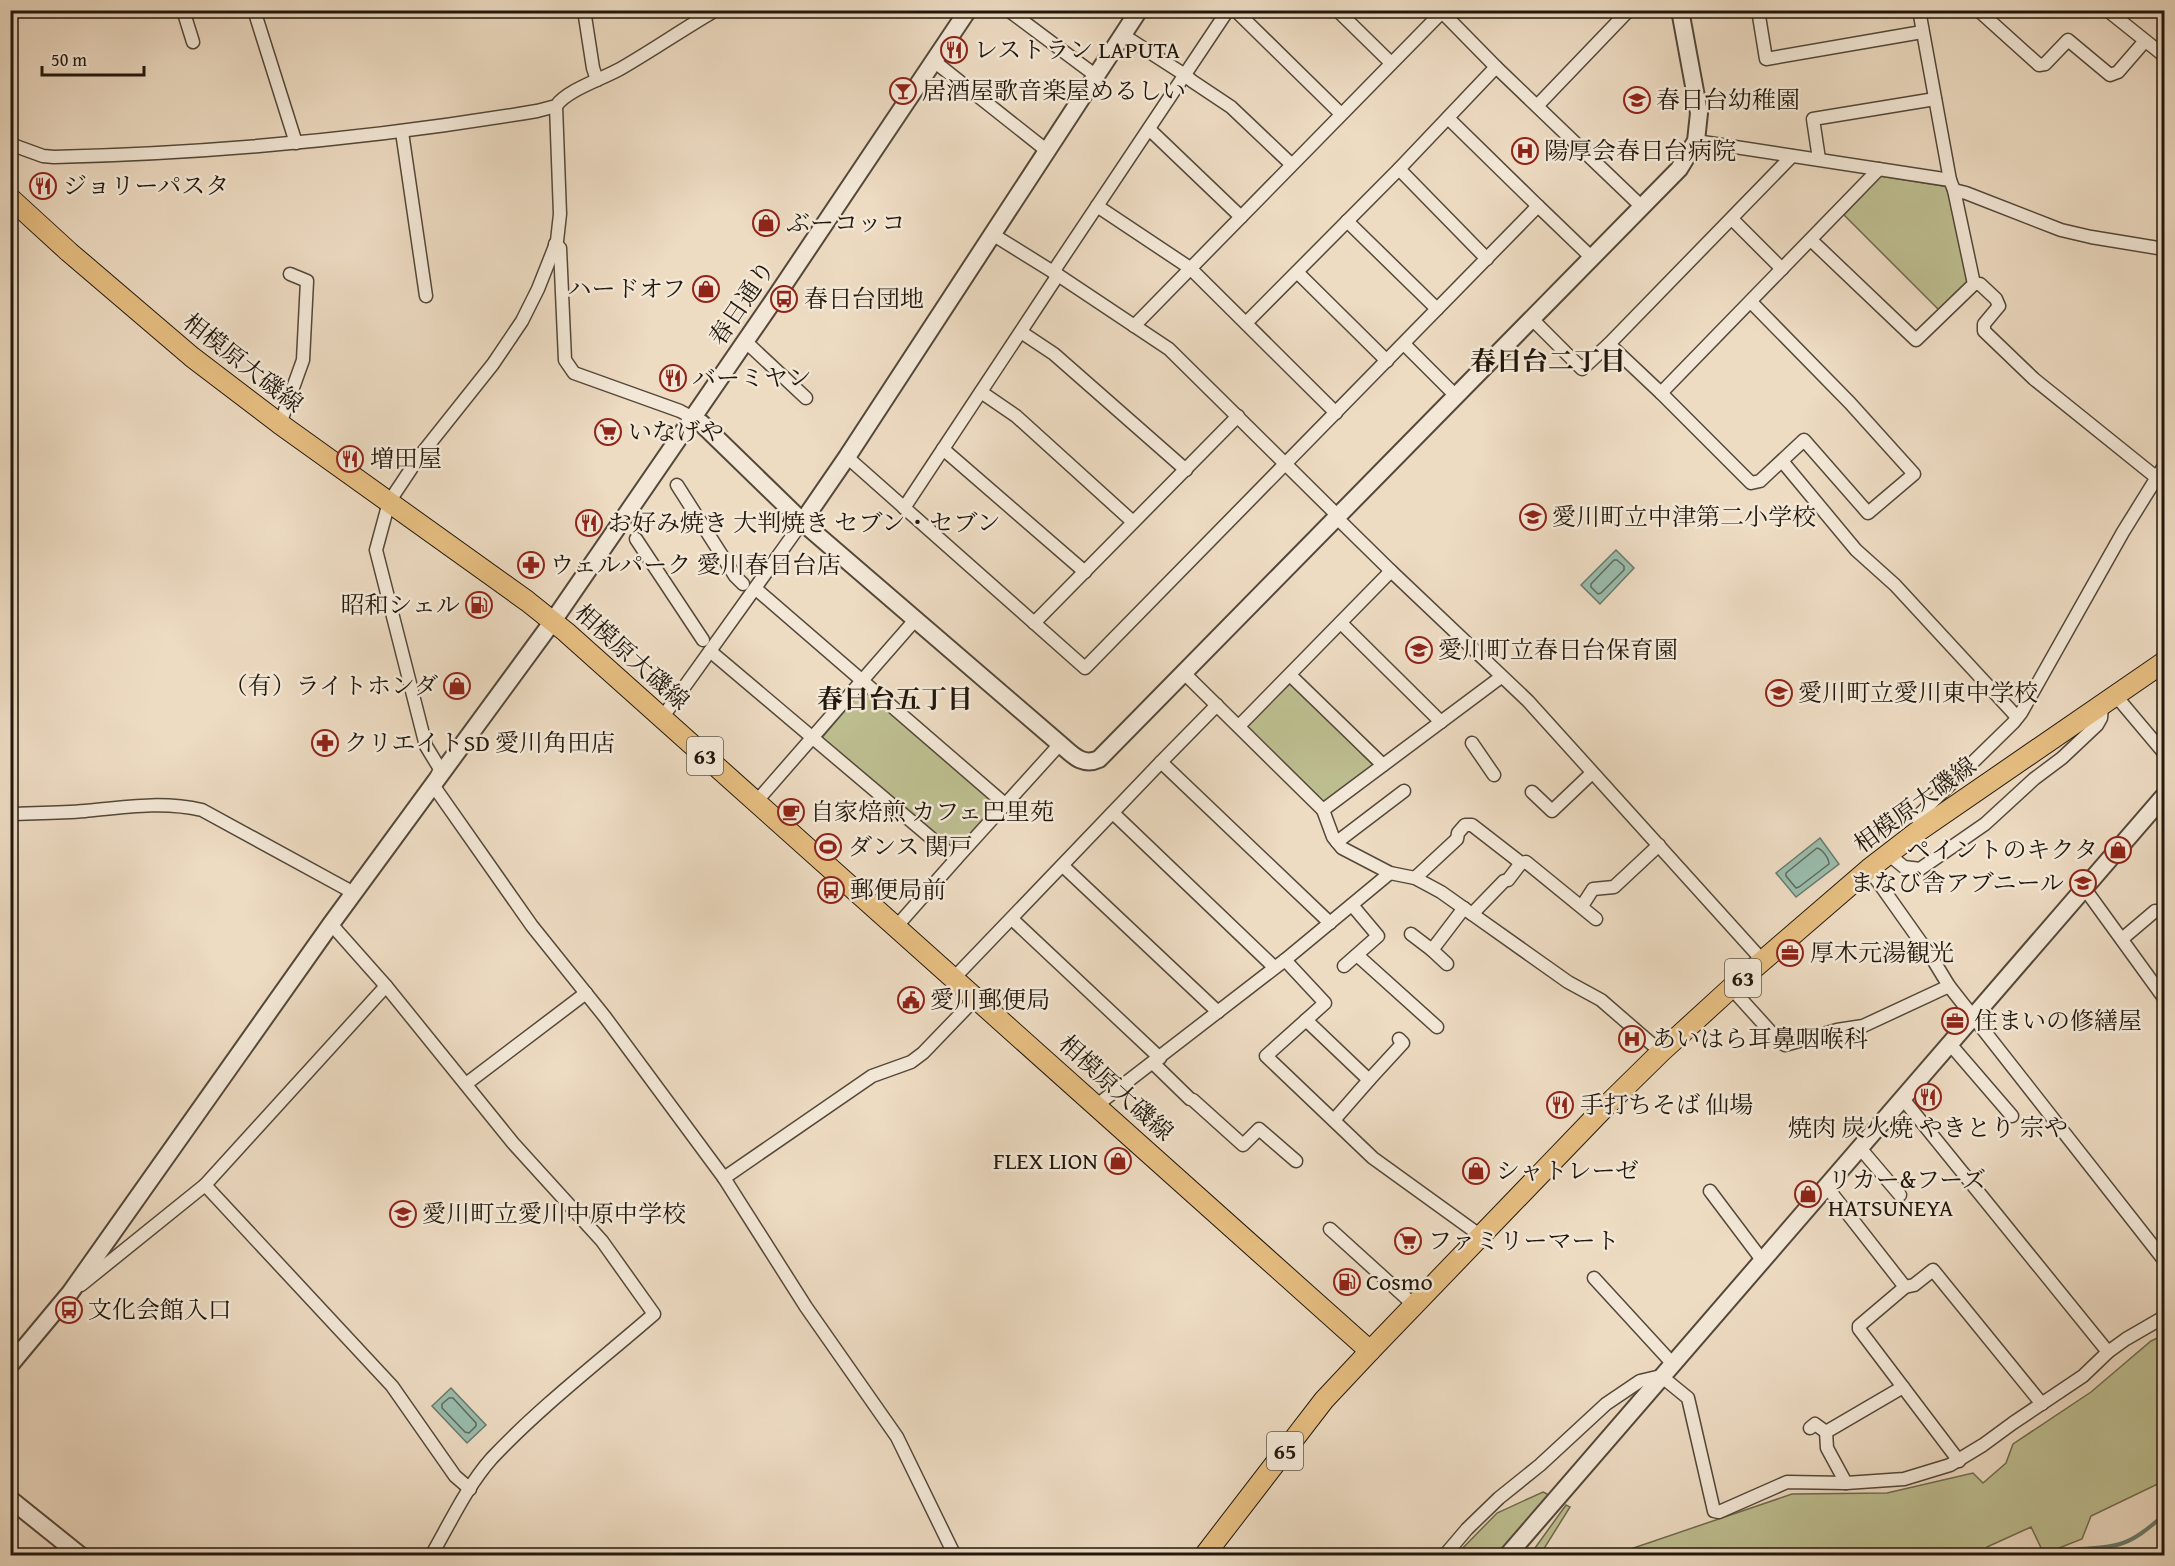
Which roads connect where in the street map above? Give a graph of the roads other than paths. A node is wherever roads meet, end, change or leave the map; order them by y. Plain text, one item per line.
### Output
1 (183, 10) edge
2 (254, 10) edge
3 (584, 10) edge
4 (716, 10) edge
5 (968, 10) edge
6 (1008, 10) edge
7 (1139, 10) edge
8 (1228, 10) edge
9 (1235, 10) edge
10 (1338, 10) edge
11 (1629, 10) edge
12 (1680, 10) edge
13 (1758, 10) edge
14 (1919, 10) edge
15 (1978, 10) edge
16 (1442, 11) edge
17 (2112, 12) edge
18 (1922, 32) junction
19 (1123, 35) junction
20 (193, 42) dead end
21 (2144, 42) junction
22 (2164, 54) edge
23 (935, 62) junction
24 (1391, 63) junction
25 (1496, 67) junction
26 (1095, 75) junction
27 (1185, 75) junction
28 (597, 80) junction
29 (1935, 99) junction
30 (556, 106) junction
31 (1537, 106) junction
32 (1341, 114) junction
33 (1448, 118) junction
34 (1149, 129) junction
35 (402, 132) junction
36 (1696, 141) junction
37 (10, 144) edge
38 (296, 144) junction
39 (1046, 150) junction
40 (1792, 156) junction
41 (1819, 159) junction
42 (1291, 164) junction
43 (1399, 169) junction
44 (1879, 169) junction
45 (1952, 185) junction
46 (10, 198) edge
47 (1097, 206) junction
48 (1538, 206) junction
49 (1642, 207) junction
50 (1241, 217) junction
51 (1732, 219) junction
52 (1347, 221) junction
53 (992, 234) junction
54 (1811, 240) junction
55 (555, 244) junction
56 (2164, 249) edge
57 (1591, 257) junction
58 (1487, 259) junction
59 (1190, 268) junction
60 (1782, 269) junction
61 (1297, 272) junction
62 (1056, 273) junction
63 (290, 274) dead end
64 (1974, 284) junction
65 (426, 296) dead end
66 (1751, 302) junction
67 (1437, 309) junction
68 (1532, 319) junction
69 (1246, 323) junction
70 (1134, 326) junction
71 (1021, 332) junction
72 (745, 341) junction
73 (1404, 344) junction
74 (1609, 344) junction
75 (1387, 361) junction
76 (981, 392) junction
77 (1660, 393) junction
78 (1456, 396) junction
79 (806, 398) dead end
80 (1336, 413) junction
81 (1238, 416) junction
82 (693, 418) junction
83 (280, 424) junction
84 (943, 449) junction
85 (847, 457) junction
86 (1782, 461) junction
87 (1286, 464) junction
88 (2164, 466) edge
89 (1186, 470) junction
90 (2157, 478) junction
91 (677, 485) dead end
92 (389, 502) junction
93 (904, 508) junction
94 (1337, 516) junction
95 (803, 520) junction
96 (1133, 522) junction
97 (636, 539) dead end
98 (1391, 571) junction
99 (1085, 572) junction
100 (743, 584) dead end
101 (756, 588) junction
102 (915, 620) junction
103 (553, 621) junction
104 (1341, 622) junction
105 (1034, 623) junction
106 (706, 645) junction
107 (2164, 662) edge
108 (1184, 673) junction
109 (1290, 675) junction
110 (1501, 676) junction
111 (863, 681) junction
112 (2109, 701) junction
113 (1217, 705) junction
114 (2017, 717) junction
115 (662, 718) junction
116 (1442, 722) junction
117 (1239, 726) junction
118 (812, 738) junction
119 (1060, 744) junction
120 (1472, 744) dead end
121 (2164, 753) edge
122 (1161, 762) junction
123 (1383, 765) junction
124 (1592, 773) junction
125 (1494, 775) dead end
126 (433, 785) junction
127 (1404, 791) dead end
128 (2164, 796) edge
129 (1534, 799) dead end
130 (756, 802) junction
131 (1006, 805) junction
132 (1323, 810) junction
133 (1113, 813) junction
134 (10, 814) edge
135 (1917, 832) junction
136 (1337, 842) junction
137 (1659, 845) junction
138 (1888, 854) junction
139 (956, 859) junction
140 (1521, 863) junction
141 (1063, 866) junction
142 (1869, 869) junction
143 (1390, 873) junction
144 (1415, 878) junction
145 (2085, 889) junction
146 (354, 893) junction
147 (1352, 905) junction
148 (1582, 906) junction
149 (1468, 911) junction
150 (2164, 914) edge
151 (1012, 919) junction
152 (1596, 919) dead end
153 (1330, 923) junction
154 (331, 924) junction
155 (896, 927) junction
156 (1411, 934) dead end
157 (2122, 939) junction
158 (1432, 950) junction
159 (1357, 954) junction
160 (1285, 960) junction
161 (1764, 961) junction
162 (1447, 964) dead end
163 (1344, 966) dead end
164 (1274, 967) junction
165 (954, 978) junction
166 (386, 986) junction
167 (1949, 986) junction
168 (1731, 988) junction
169 (586, 993) junction
170 (976, 998) junction
171 (2164, 998) edge
172 (1218, 1012) junction
173 (1973, 1018) junction
174 (1306, 1020) junction
175 (1437, 1027) dead end
176 (1402, 1042) dead end
177 (1950, 1044) junction
178 (1661, 1052) junction
179 (1156, 1061) junction
180 (1369, 1080) junction
181 (466, 1084) junction
182 (1903, 1099) junction
183 (1097, 1105) junction
184 (2012, 1116) dead end
185 (1268, 1118) dead end
186 (1334, 1120) junction
187 (1259, 1129) junction
188 (1860, 1148) junction
189 (1296, 1161) dead end
190 (724, 1178) junction
191 (205, 1185) junction
192 (1826, 1186) junction
193 (1900, 1195) dead end
194 (1712, 1200) dead end
195 (1330, 1229) dead end
196 (1481, 1236) junction
197 (1762, 1260) junction
198 (2164, 1260) edge
199 (1594, 1278) dead end
200 (1905, 1287) junction
201 (70, 1293) junction
202 (1415, 1306) junction
203 (2164, 1317) edge
204 (1370, 1351) junction
205 (2108, 1352) junction
206 (10, 1365) edge
207 (1667, 1370) junction
208 (1903, 1387) junction
209 (2042, 1404) junction
210 (1810, 1428) dead end
211 (1826, 1432) junction
212 (1959, 1461) junction
213 (1846, 1483) junction
214 (470, 1489) junction
215 (10, 1499) edge
216 (81, 1556) edge
217 (431, 1556) edge
218 (955, 1556) edge
219 (1204, 1556) edge
220 (1444, 1556) edge
221 (1507, 1556) edge

1 - 20 street
2 - 38 street
3 - 28 street
4 - 28 street
5 - 23 street, 春日通り
6 - 26 street
7 - 19 street
8 - 27 street
9 - 32 street
10 - 24 street
11 - 31 street
12 - 36 street
13 - 18 street
14 - 18 street
15 - 21 street
16 - 24 street
16 - 25 street
17 - 21 street
18 - 29 street
19 - 26 street
19 - 27 street
21 - 22 street
23 - 39 street
23 - 72 street, 春日通り
24 - 32 street
25 - 31 street
25 - 33 street
26 - 39 street
27 - 34 street
27 - 42 street
28 - 30 street
29 - 41 street
29 - 45 street
30 - 35 street
30 - 55 street
31 - 49 street
32 - 42 street
33 - 43 street
33 - 48 street
34 - 47 street
34 - 50 street
35 - 38 street
35 - 65 street
36 - 40 street
36 - 49 street
37 - 38 street
39 - 53 street
40 - 41 street
40 - 51 street
41 - 44 street
42 - 50 street
43 - 52 street
43 - 58 street
44 - 45 street
44 - 54 street
45 - 56 street
45 - 64 street
46 - 83 main road, 相模原大磯線 / 63
47 - 59 street
47 - 62 street
48 - 57 street
48 - 58 street
49 - 57 street
50 - 59 street
51 - 60 street
51 - 74 street
52 - 61 street
52 - 67 street
53 - 62 street
53 - 85 street
54 - 60 street
54 - 64 street
55 - 82 street
55 - 92 street
57 - 68 street
58 - 67 street
59 - 69 street
59 - 70 street
60 - 66 street
61 - 69 street
61 - 75 street
62 - 70 street
62 - 71 street
63 - 83 street
64 - 90 street
66 - 77 street
66 - 86 street
67 - 73 street
68 - 74 street
68 - 78 street
69 - 80 street
70 - 81 street
71 - 76 street
71 - 89 street
72 - 79 street
72 - 82 street, 春日通り
73 - 75 street
73 - 78 street
74 - 77 street
75 - 80 street
76 - 84 street
76 - 96 street
77 - 86 street
78 - 94 street
80 - 87 street
81 - 87 street
81 - 89 street
82 - 95 street
82 - 103 street, 春日通り
83 - 92 main road, 相模原大磯線 / 63
84 - 93 street
84 - 99 street
85 - 93 street
85 - 95 street
86 - 114 street
87 - 94 street
87 - 105 street
88 - 90 street
89 - 96 street
90 - 114 street
91 - 100 street
92 - 103 main road, 相模原大磯線 / 63
92 - 126 street
93 - 105 street
94 - 98 street
94 - 108 street
95 - 101 street
95 - 102 street
96 - 99 street
97 - 106 street
98 - 104 street
98 - 110 street
99 - 105 street
101 - 106 street
101 - 111 street
102 - 111 street
102 - 119 street
103 - 115 main road, 相模原大磯線 / 63
103 - 126 street, 春日通り
104 - 109 street
104 - 116 street
106 - 115 street
106 - 118 street
107 - 112 main road, 相模原大磯線 / 63
108 - 113 street
108 - 119 street
109 - 117 street
109 - 123 street
110 - 116 street
110 - 124 street
111 - 118 street
111 - 131 street
112 - 121 street
112 - 135 main road, 相模原大磯線 / 63
112 - 138 street
113 - 117 street
113 - 122 street
114 - 135 street
115 - 130 main road, 相模原大磯線 / 63
116 - 123 street
117 - 132 street
118 - 130 street
118 - 139 street
119 - 131 street
120 - 125 street
122 - 133 street
122 - 153 street
123 - 132 street
124 - 129 street
124 - 137 street
126 - 146 street, 春日通り
126 - 169 street
127 - 136 street
128 - 145 street
130 - 155 main road, 相模原大磯線 / 63
131 - 139 street
132 - 136 street
133 - 141 street
133 - 164 street
134 - 146 street
135 - 138 main road, 相模原大磯線 / 63
136 - 143 street
137 - 148 street
137 - 161 street
138 - 142 main road, 相模原大磯線 / 63
139 - 155 street
140 - 144 street
140 - 148 street
140 - 149 street
141 - 151 street
141 - 172 street
142 - 161 main road, 相模原大磯線 / 63
142 - 167 street
143 - 144 street
143 - 147 street
144 - 149 street
145 - 157 street
145 - 173 street
146 - 154 street, 春日通り
147 - 153 street
147 - 159 street
148 - 152 street
149 - 158 street
149 - 178 street
150 - 157 street
151 - 165 street
151 - 179 street
153 - 160 street
154 - 166 street
154 - 201 street, 春日通り
155 - 165 main road, 相模原大磯線 / 63
156 - 158 street
157 - 171 street
158 - 162 street
159 - 163 street
159 - 175 street
160 - 164 street
160 - 174 street
161 - 168 main road, 相模原大磯線 / 63
164 - 172 street
165 - 170 main road, 相模原大磯線 / 63
166 - 181 street
166 - 191 street
167 - 168 street
167 - 173 street
168 - 178 main road, 相模原大磯線 / 63
169 - 181 street
169 - 190 street
170 - 183 main road, 相模原大磯線 / 63
170 - 190 street
172 - 179 street
173 - 177 street
173 - 198 street
174 - 180 street
174 - 186 street
176 - 180 street
177 - 182 street
177 - 184 street
178 - 196 main road, 相模原大磯線 / 63
179 - 183 street
179 - 187 street
180 - 186 street
181 - 214 street
182 - 188 street
182 - 205 street
183 - 204 main road, 相模原大磯線 / 63
185 - 187 street
186 - 196 street
187 - 189 street
188 - 192 street
188 - 193 street
190 - 218 street
191 - 201 street
191 - 214 street
192 - 197 street
192 - 200 street
194 - 197 street
195 - 202 street
196 - 202 main road, 相模原大磯線 / 63
197 - 207 street
199 - 207 street
200 - 208 street
200 - 209 street
201 - 206 street, 春日通り
202 - 204 main road, 相模原大磯線 / 63
203 - 205 street
204 - 219 main road, 65
205 - 209 street
207 - 213 street
207 - 220 street
207 - 221 street
208 - 211 street
208 - 212 street
209 - 212 street
210 - 211 street
211 - 213 street
212 - 213 street
214 - 217 street
215 - 216 street

